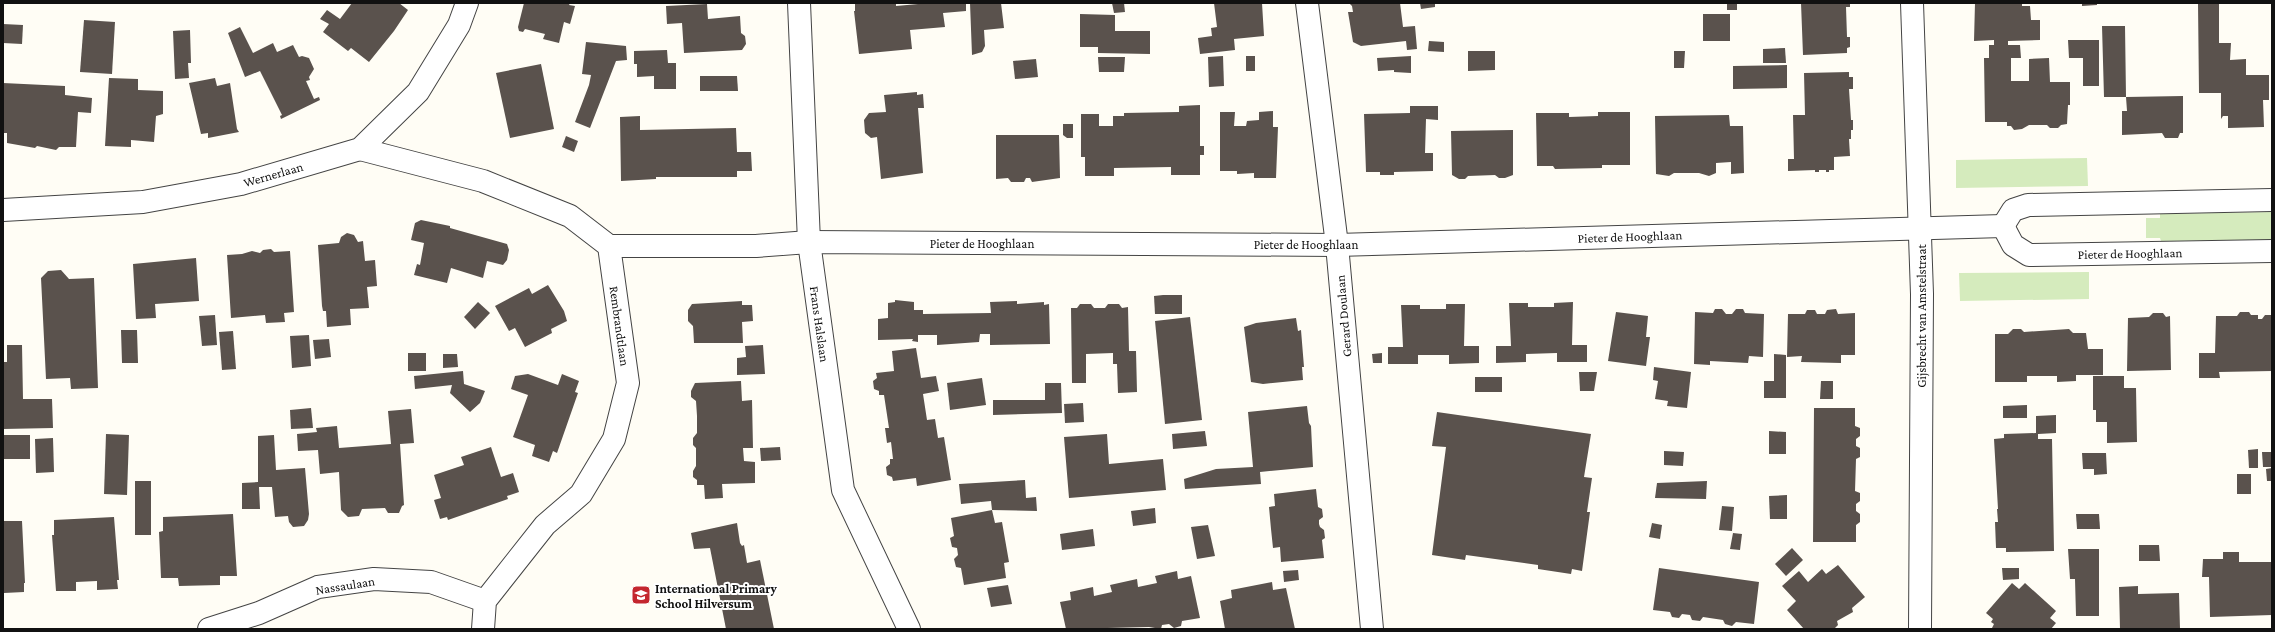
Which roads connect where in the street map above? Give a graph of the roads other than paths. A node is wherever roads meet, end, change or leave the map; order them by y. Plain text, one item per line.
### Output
1 (467, 3) edge
2 (799, 3) edge
3 (1307, 3) edge
4 (1912, 3) edge
5 (360, 149) junction
6 (2272, 200) edge
7 (3, 210) edge
8 (2003, 226) junction
9 (1920, 227) junction
10 (809, 242) junction
11 (1337, 245) junction
12 (609, 246) junction
13 (2272, 251) edge
14 (484, 601) junction
15 (209, 629) edge
16 (483, 629) edge
17 (909, 629) edge
18 (1372, 629) edge
19 (1920, 629) edge

1 - 5 street, Wernerlaan
2 - 10 street, Frans Halslaan
3 - 11 street, Gerard Doulaan
4 - 9 street, Gijsbrecht van Amstelstraat
5 - 7 street, Wernerlaan
5 - 12 street
6 - 8 street
8 - 9 street, Pieter de Hooghlaan
8 - 13 street, Pieter de Hooghlaan
9 - 11 street, Pieter de Hooghlaan
9 - 19 street, Gijsbrecht van Amstelstraat
10 - 11 street, Pieter de Hooghlaan
10 - 12 street, Pieter de Hooghlaan
10 - 17 street, Frans Halslaan
11 - 18 street, Gerard Doulaan
12 - 14 street, Rembrandtlaan
14 - 15 street, Nassaulaan
14 - 16 street

